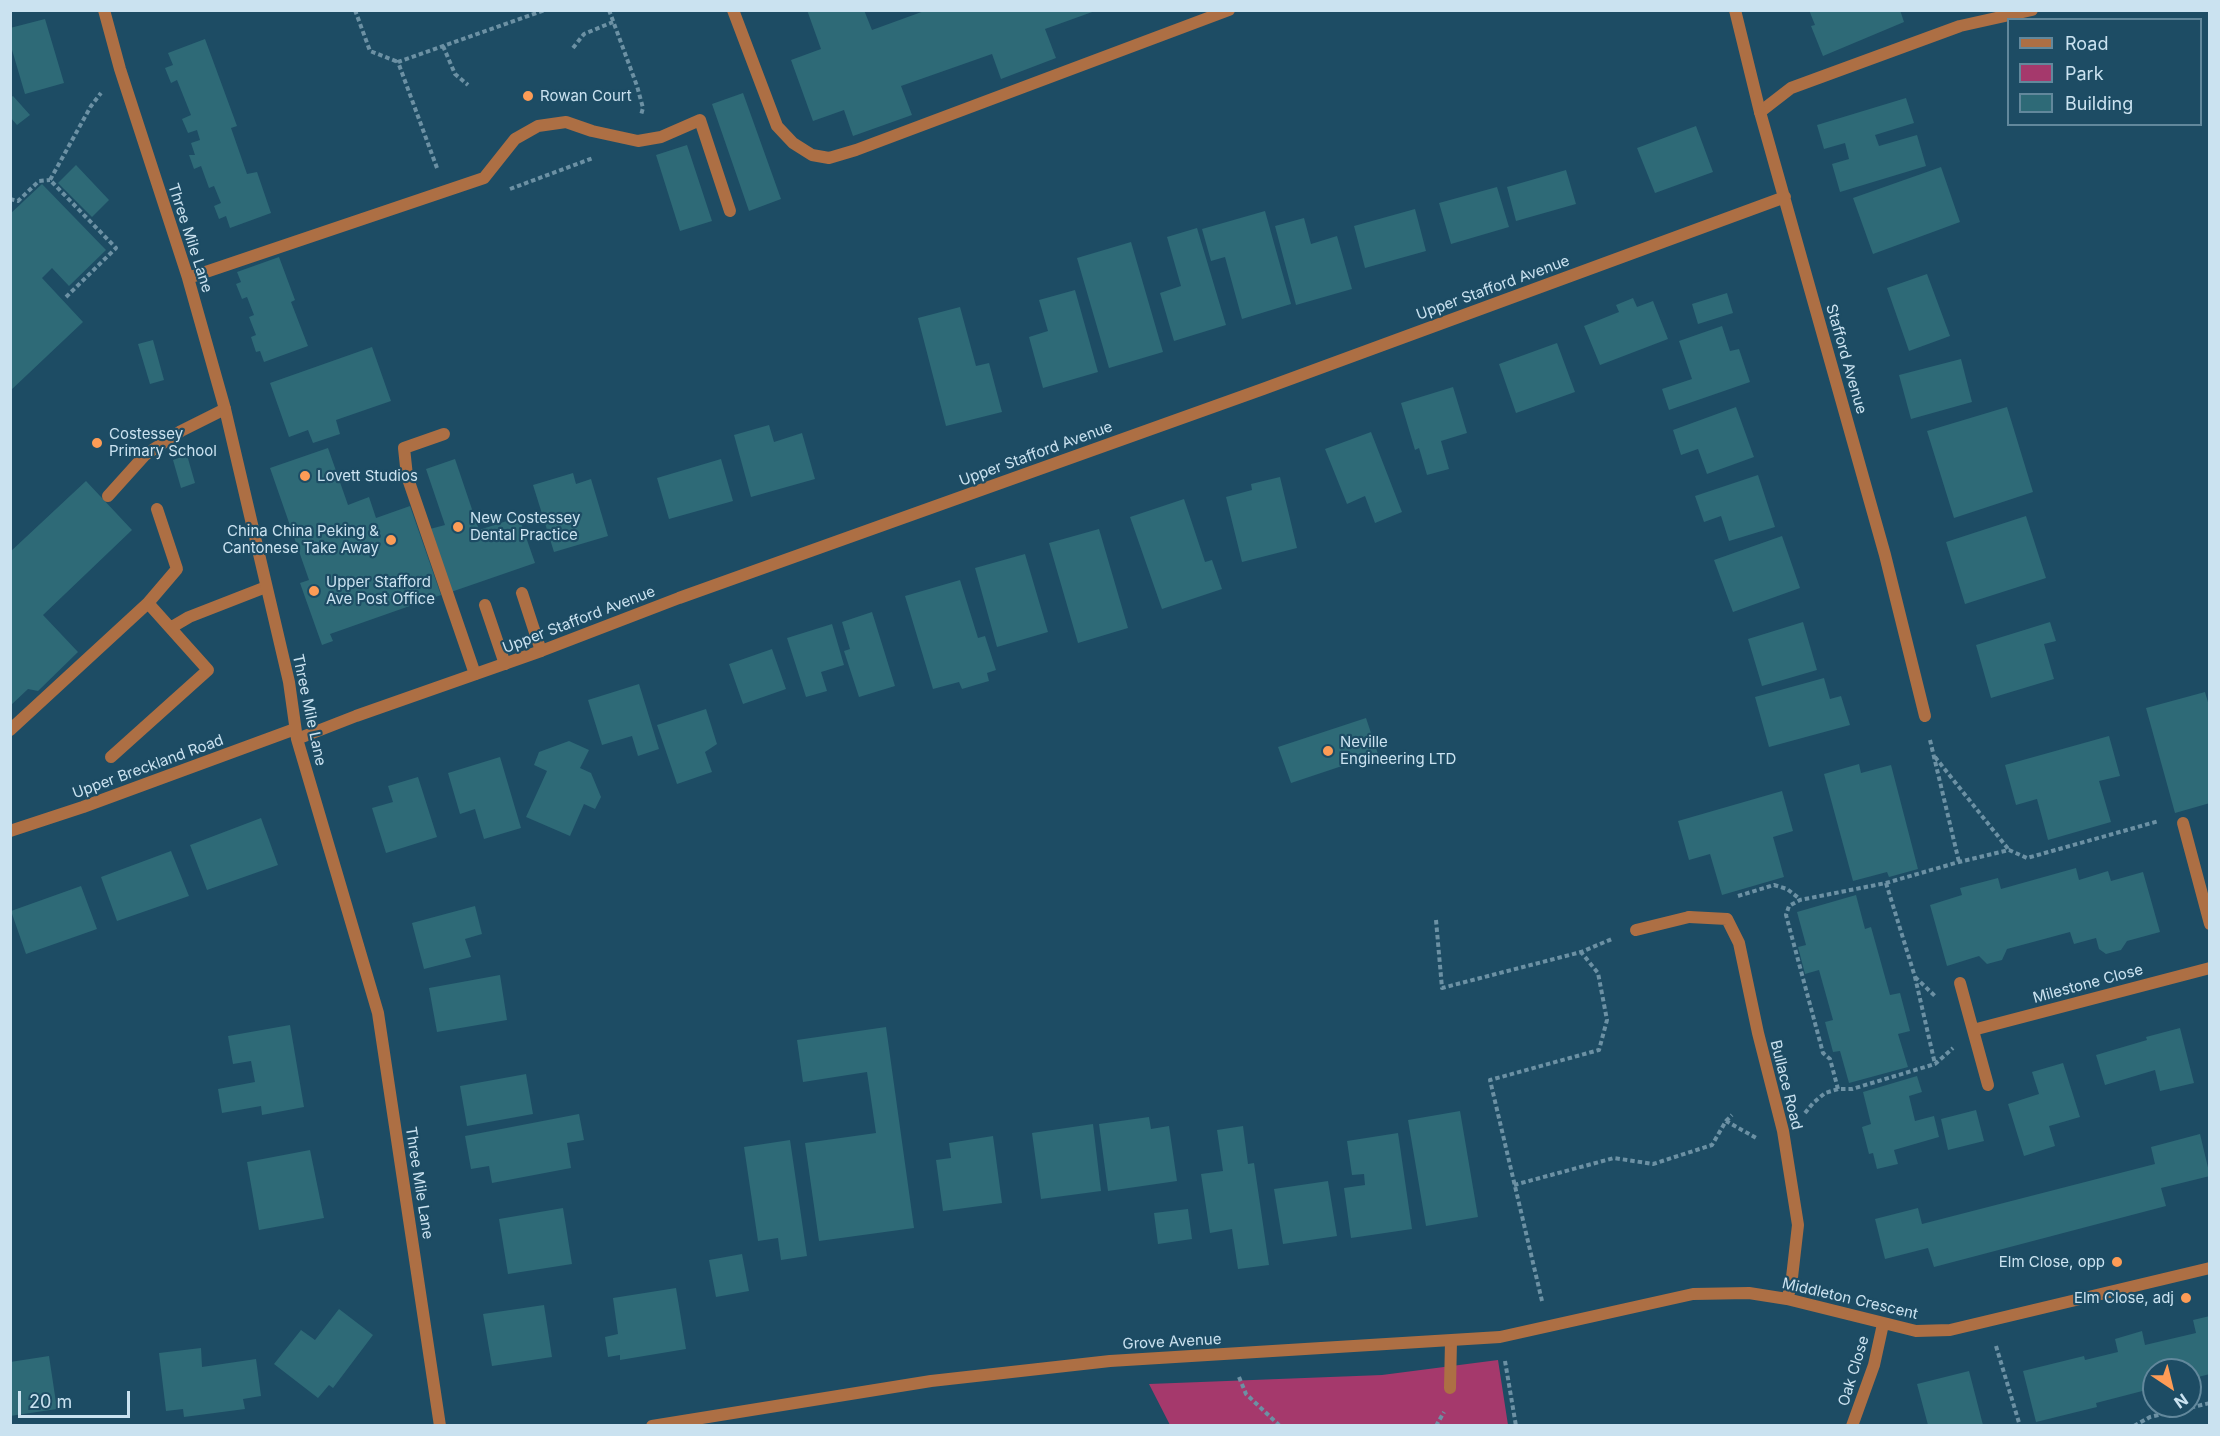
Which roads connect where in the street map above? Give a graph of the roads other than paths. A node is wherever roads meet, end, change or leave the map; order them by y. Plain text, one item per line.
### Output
1 (104, 10) edge
2 (733, 10) edge
3 (1229, 10) edge
4 (1735, 10) edge
5 (2032, 10) edge
6 (1760, 112) junction
7 (1785, 197) junction
8 (730, 211) dead end
9 (188, 278) junction
10 (225, 409) junction
11 (444, 434) dead end
12 (108, 496) dead end
13 (157, 509) dead end
14 (266, 587) junction
15 (522, 593) dead end
16 (148, 603) junction
17 (484, 605) dead end
18 (172, 627) junction
19 (541, 651) junction
20 (505, 664) junction
21 (475, 674) junction
22 (1925, 716) road end
23 (10, 730) edge
24 (296, 734) junction
25 (111, 757) dead end
26 (2183, 823) road end
27 (10, 831) edge
28 (2210, 924) edge
29 (1636, 930) road end
30 (2210, 968) edge
31 (1960, 983) dead end
32 (1973, 1030) junction
33 (1988, 1085) dead end
34 (2210, 1268) edge
35 (1693, 1294) joint
36 (1787, 1299) junction
37 (1883, 1324) junction
38 (1451, 1341) junction
39 (1450, 1388) dead end
40 (676, 1424) edge
41 (440, 1425) edge
42 (652, 1425) edge
43 (1852, 1425) edge

1 - 9 street, Three Mile Lane
2 - 3 street
4 - 6 street, Stafford Avenue
5 - 6 street
6 - 7 street, Stafford Avenue
7 - 19 street, Upper Stafford Avenue
7 - 22 street, Stafford Avenue
8 - 9 street
9 - 10 street, Three Mile Lane
10 - 12 street
10 - 14 street, Three Mile Lane
11 - 21 street
13 - 16 street
14 - 18 street
14 - 24 street, Three Mile Lane
15 - 19 street
16 - 18 street
16 - 23 street
17 - 20 street
18 - 25 street
19 - 20 street, Upper Stafford Avenue
20 - 21 street, Upper Stafford Avenue
21 - 24 street, Upper Stafford Avenue
24 - 27 street, Upper Breckland Road
24 - 41 street, Three Mile Lane
26 - 28 street
29 - 36 street, Bullace Road
30 - 32 street, Milestone Close
31 - 32 street
32 - 33 street
34 - 37 street, Middleton Crescent
35 - 36 street, Middleton Crescent
35 - 38 street, Grove Avenue
36 - 37 street, Middleton Crescent
37 - 43 street, Oak Close
38 - 39 street
38 - 40 street, Grove Avenue
40 - 42 street, Grove Avenue

